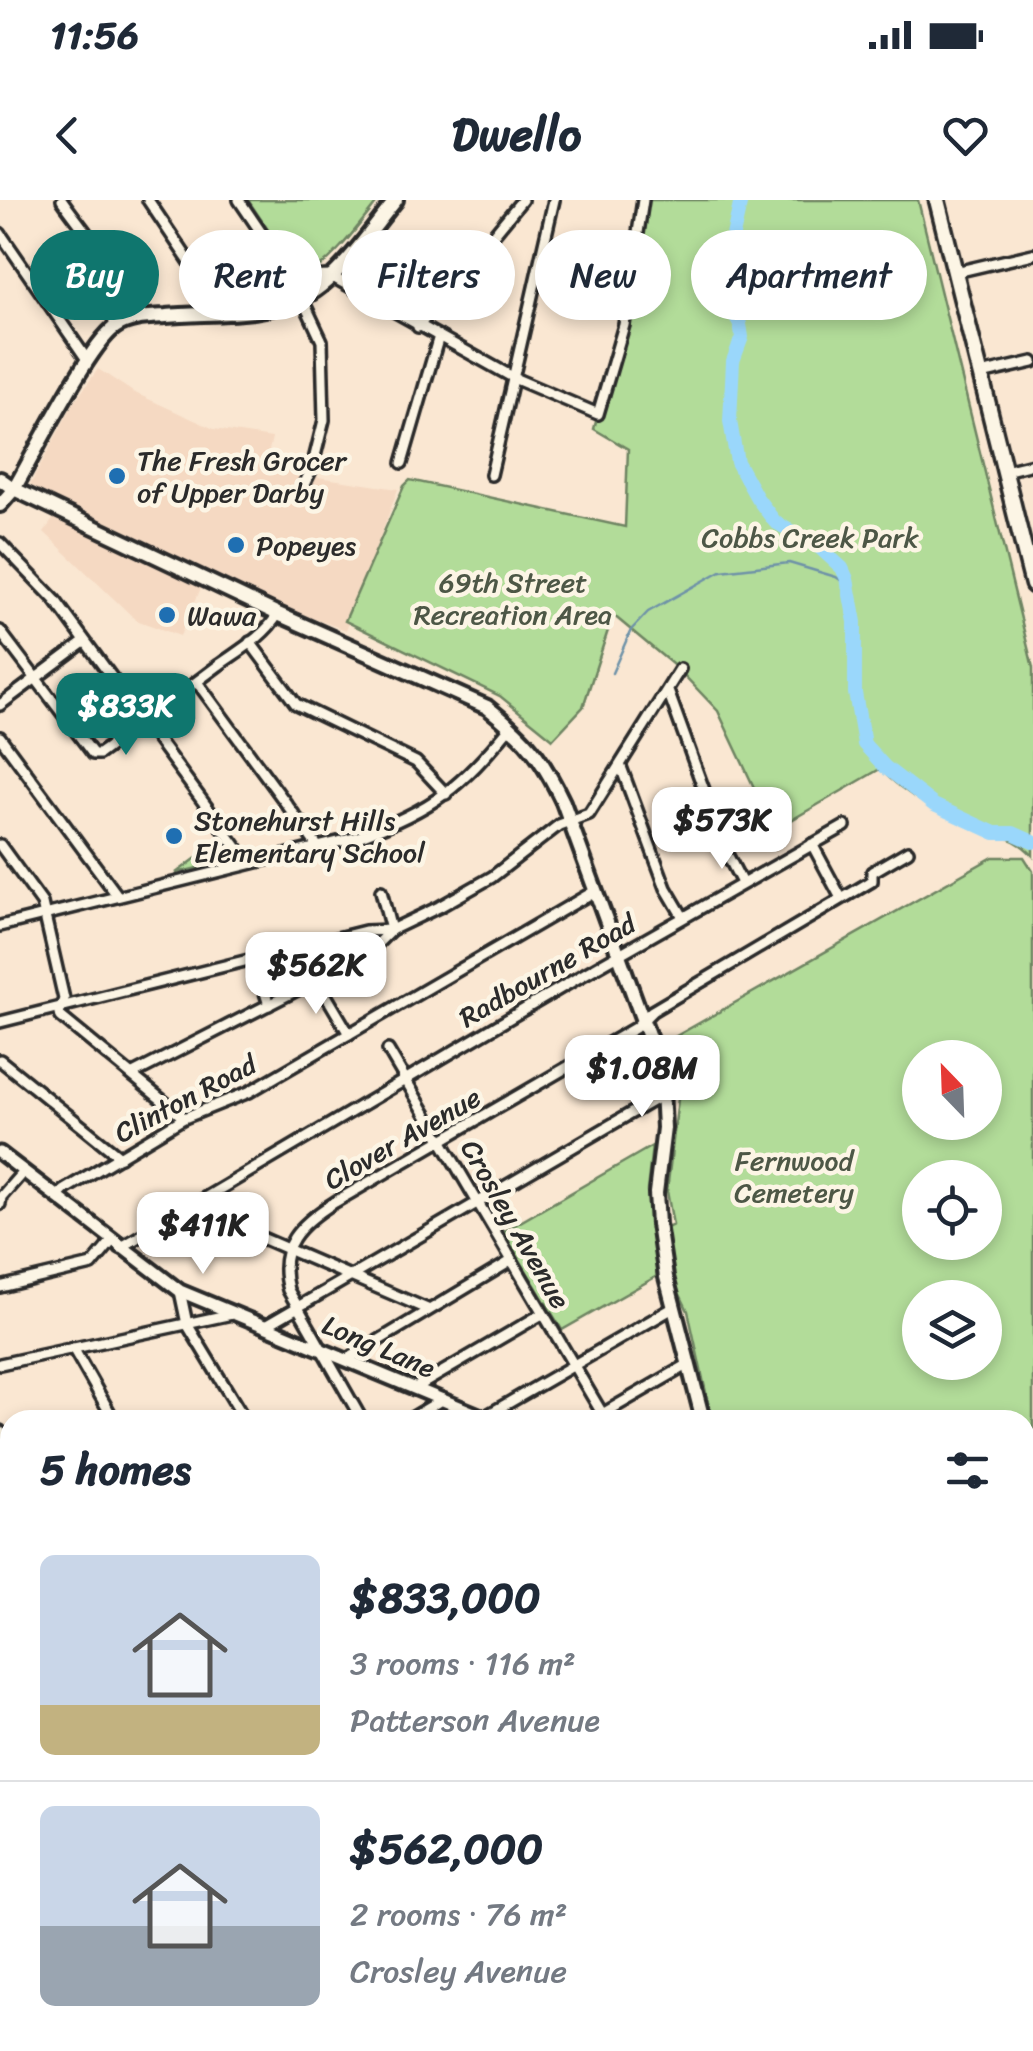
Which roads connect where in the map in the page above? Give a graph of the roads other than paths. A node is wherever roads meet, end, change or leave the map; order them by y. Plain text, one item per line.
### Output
1 (62, 200) edge
2 (148, 200) edge
3 (239, 200) edge
4 (396, 200) edge
5 (522, 200) edge
6 (554, 200) edge
7 (643, 200) edge
8 (936, 200) edge
9 (259, 230) edge
10 (0, 232) edge
11 (179, 246) edge
12 (1033, 254) edge
13 (956, 272) junction
14 (331, 276) junction
15 (322, 277) edge
16 (322, 285) edge
17 (179, 314) edge
18 (312, 320) edge
19 (418, 326) junction
20 (114, 328) junction
21 (439, 336) junction
22 (88, 361) junction
23 (1033, 362) edge
24 (981, 374) junction
25 (516, 378) junction
26 (402, 464) dead end
27 (1033, 464) edge
28 (1005, 471) junction
29 (491, 475) dead end
30 (0, 479) edge
31 (14, 488) junction
32 (301, 490) dead end
33 (0, 505) edge
34 (0, 543) edge
35 (1031, 567) edge
36 (1033, 585) edge
37 (278, 614) junction
38 (0, 631) edge
39 (84, 642) junction
40 (250, 642) junction
41 (680, 669) dead end
42 (34, 678) junction
43 (197, 682) junction
44 (668, 691) junction
45 (0, 705) edge
46 (144, 722) junction
47 (511, 726) junction
48 (0, 737) edge
49 (621, 766) junction
50 (446, 794) junction
51 (569, 819) junction
52 (845, 826) dead end
53 (812, 844) junction
54 (0, 845) edge
55 (318, 846) junction
56 (908, 851) dead end
57 (248, 863) junction
58 (742, 883) junction
59 (381, 891) dead end
60 (595, 891) junction
61 (117, 896) junction
62 (842, 898) junction
63 (44, 914) junction
64 (683, 917) junction
65 (0, 926) edge
66 (391, 930) junction
67 (619, 954) junction
68 (254, 958) junction
69 (317, 980) junction
70 (269, 1004) junction
71 (60, 1008) junction
72 (643, 1020) junction
73 (0, 1022) edge
74 (348, 1034) junction
75 (388, 1050) dead end
76 (0, 1060) edge
77 (133, 1074) junction
78 (405, 1079) junction
79 (664, 1094) junction
80 (184, 1118) junction
81 (441, 1141) junction
82 (0, 1154) edge
83 (120, 1158) junction
84 (24, 1172) junction
85 (57, 1198) junction
86 (476, 1202) junction
87 (0, 1204) edge
88 (190, 1207) junction
89 (116, 1245) junction
90 (286, 1250) junction
91 (511, 1261) junction
92 (349, 1276) junction
93 (0, 1286) edge
94 (180, 1291) junction
95 (297, 1308) junction
96 (673, 1308) junction
97 (427, 1309) junction
98 (236, 1313) junction
99 (542, 1314) junction
100 (187, 1324) junction
101 (266, 1325) junction
102 (73, 1348) junction
103 (320, 1349) junction
104 (346, 1360) junction
105 (691, 1363) junction
106 (0, 1364) edge
107 (573, 1366) junction
108 (416, 1388) junction
109 (443, 1399) junction
110 (108, 1410) edge
111 (238, 1410) edge
112 (356, 1410) edge
113 (425, 1410) edge
114 (467, 1410) edge
115 (502, 1410) edge
116 (600, 1410) edge
117 (615, 1410) edge
118 (701, 1410) edge

1 - 20 street
2 - 11 street
3 - 9 street
4 - 14 main road
5 - 19 street
6 - 25 street
7 - 25 street
8 - 13 main road
10 - 22 street
12 - 13 street
13 - 24 main road
14 - 15 street
14 - 16 main road
14 - 19 street
17 - 20 main road
18 - 32 street
19 - 21 street
20 - 22 main road
21 - 25 street
21 - 26 street
22 - 31 main road
23 - 24 street
24 - 28 main road
25 - 29 street
27 - 28 street
28 - 35 main road
30 - 31 main road
31 - 33 main road
31 - 37 main road
34 - 39 street
35 - 36 main road
37 - 40 street
37 - 47 main road
38 - 42 street
39 - 42 street
39 - 46 street
40 - 43 street
40 - 50 street
41 - 44 street
42 - 45 street
42 - 46 street
43 - 46 street
43 - 55 street
44 - 49 street
44 - 58 street
46 - 57 street
47 - 50 street
47 - 51 main road
48 - 61 street
49 - 51 street
49 - 64 street
50 - 55 street
51 - 60 main road
51 - 66 street
52 - 53 street, Radbourne Road
53 - 58 street, Radbourne Road
53 - 62 street
54 - 63 street
55 - 57 street
56 - 62 street, Clover Avenue
57 - 61 street
58 - 64 street, Radbourne Road
59 - 66 street
60 - 67 main road
60 - 74 street, Clinton Road
61 - 63 street
62 - 72 street, Clover Avenue
63 - 65 street
63 - 71 street
64 - 67 street, Radbourne Road
66 - 68 street
66 - 69 street
67 - 72 main road
67 - 78 street, Radbourne Road
68 - 70 street
68 - 71 street
69 - 70 street
69 - 74 street
70 - 77 street
71 - 73 street
71 - 77 street
72 - 79 main road
72 - 81 street, Clover Avenue
74 - 80 street, Clinton Road
75 - 78 street, Crosley Avenue
76 - 83 street
77 - 80 street
78 - 81 street, Crosley Avenue
78 - 88 street, Radbourne Road
79 - 86 street
79 - 96 main road
80 - 83 street, Clinton Road
81 - 86 street, Crosley Avenue
81 - 90 street, Clover Avenue
82 - 84 street, Long Lane
83 - 85 street, Clinton Road
84 - 85 street, Long Lane
84 - 87 street
85 - 89 street, Long Lane
86 - 91 street, Crosley Avenue
86 - 92 street
88 - 89 street, Radbourne Road
88 - 90 street
89 - 93 street, Radbourne Road
89 - 94 street, Long Lane
90 - 92 street
90 - 95 street
91 - 97 street
91 - 99 street, Crosley Avenue
92 - 95 street
92 - 97 street
94 - 98 street, Long Lane
94 - 100 street
95 - 101 street
95 - 103 street
96 - 105 main road
96 - 107 street
97 - 104 street
98 - 100 street
98 - 101 street, Long Lane
99 - 107 street, Crosley Avenue
99 - 108 street
100 - 102 street
100 - 111 street
101 - 103 street, Long Lane
102 - 106 street
102 - 110 street
103 - 104 street, Long Lane
103 - 112 street
104 - 108 street, Long Lane
105 - 117 street
105 - 118 main road
107 - 115 street
107 - 116 street, Crosley Avenue
108 - 109 street, Long Lane
109 - 113 street
109 - 114 street, Long Lane

